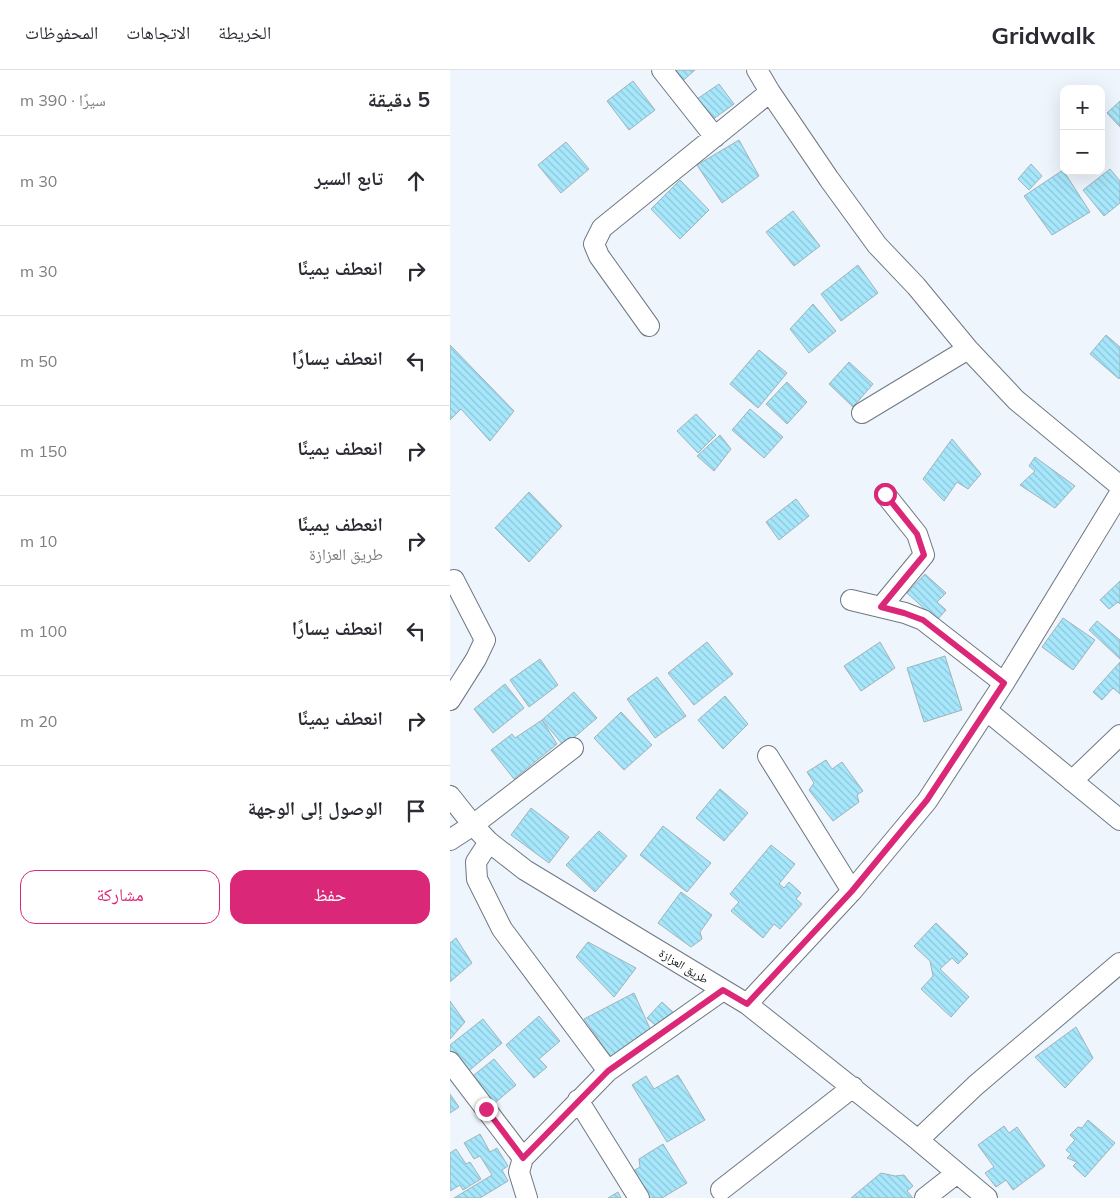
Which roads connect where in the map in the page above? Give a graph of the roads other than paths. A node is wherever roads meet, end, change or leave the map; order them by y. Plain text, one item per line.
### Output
1 (662, 70) edge
2 (757, 70) edge
3 (770, 92) junction
4 (715, 137) junction
5 (649, 326) dead end
6 (968, 349) junction
7 (862, 414) dead end
8 (1120, 486) edge
9 (1120, 493) edge
10 (885, 494) dead end
11 (454, 580) dead end
12 (851, 600) dead end
13 (881, 607) junction
14 (1004, 683) junction
15 (450, 700) edge
16 (986, 710) junction
17 (1120, 735) edge
18 (573, 748) dead end
19 (768, 756) dead end
20 (1072, 781) junction
21 (450, 796) edge
22 (1120, 820) edge
23 (473, 826) junction
24 (450, 840) edge
25 (490, 842) junction
26 (852, 891) junction
27 (1120, 963) edge
28 (723, 990) junction
29 (747, 1004) junction
30 (450, 1062) edge
31 (608, 1071) junction
32 (853, 1087) junction
33 (578, 1100) junction
34 (918, 1140) junction
35 (523, 1158) junction
36 (957, 1173) junction
37 (722, 1190) dead end
38 (527, 1198) edge
39 (639, 1198) edge
40 (925, 1198) edge
41 (987, 1198) edge

1 - 4 street
2 - 3 street
3 - 4 street
3 - 6 street
4 - 5 street
6 - 7 street
6 - 8 street
9 - 14 street
10 - 13 street
11 - 15 street
12 - 13 street
13 - 14 street
14 - 16 street
16 - 20 street
16 - 26 street
17 - 20 street
18 - 23 street
19 - 26 street
20 - 22 street
21 - 23 street, طريق العزازة
23 - 24 street
23 - 25 street, طريق العزازة
25 - 28 street, طريق العزازة
25 - 31 street
26 - 29 street
27 - 34 street
28 - 29 street, طريق العزازة
28 - 31 street
29 - 32 street, طريق العزازة
30 - 35 street
31 - 33 street
32 - 34 street, طريق العزازة
32 - 37 street
33 - 35 street
33 - 39 street
34 - 36 street, طريق العزازة
35 - 38 street
36 - 40 street
36 - 41 street, طريق العزازة

